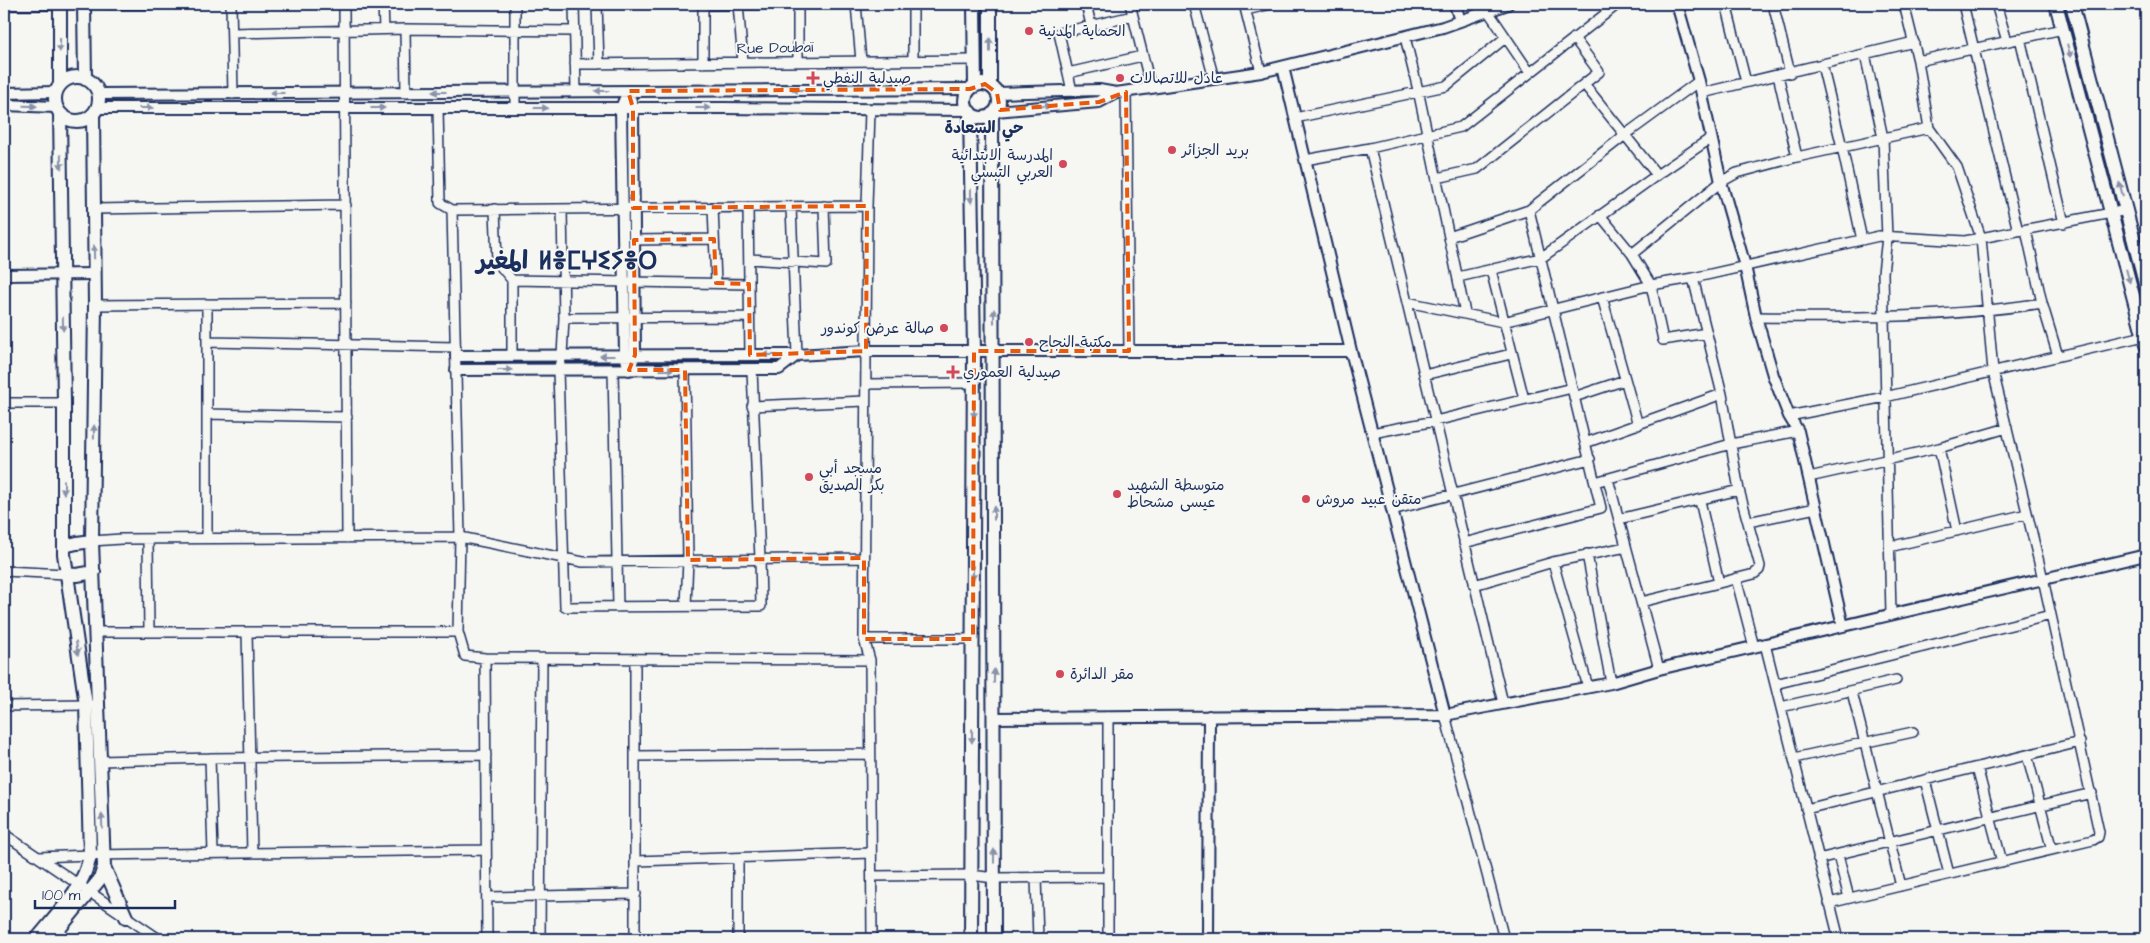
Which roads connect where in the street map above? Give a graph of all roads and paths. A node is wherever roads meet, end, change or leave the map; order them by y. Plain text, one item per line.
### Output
1 (84, 4) edge
2 (108, 4) edge
3 (151, 4) edge
4 (231, 4) edge
5 (344, 4) edge
6 (383, 4) edge
7 (515, 4) edge
8 (574, 4) edge
9 (597, 4) edge
10 (703, 4) edge
11 (739, 4) edge
12 (787, 4) edge
13 (798, 4) edge
14 (856, 4) edge
15 (913, 4) edge
16 (974, 4) edge
17 (990, 4) edge
18 (1086, 4) edge
19 (1130, 4) edge
20 (1194, 4) edge
21 (1271, 4) edge
22 (1455, 4) edge
23 (1508, 4) edge
24 (1618, 4) edge
25 (1676, 4) edge
26 (1726, 4) edge
27 (1774, 4) edge
28 (1904, 4) edge
29 (1962, 4) edge
30 (1996, 4) edge
31 (2056, 4) edge
32 (2072, 4) edge
33 (4, 5) edge
34 (60, 5) edge
35 (1245, 7) edge
36 (1488, 11) junction
37 (1133, 16) junction
38 (1460, 21) junction
39 (1091, 26) junction
40 (384, 29) junction
41 (404, 29) junction
42 (516, 29) junction
43 (2063, 29) junction
44 (345, 31) junction
45 (575, 31) junction
46 (232, 33) junction
47 (1405, 37) junction
48 (1505, 38) junction
49 (1574, 38) junction
50 (2020, 38) junction
51 (2007, 41) junction
52 (1914, 42) junction
53 (1974, 49) junction
54 (1865, 54) junction
55 (1142, 56) junction
56 (913, 60) junction
57 (974, 60) junction
58 (861, 61) junction
59 (1918, 61) junction
60 (743, 62) junction
61 (798, 62) junction
62 (703, 63) junction
63 (575, 64) junction
64 (599, 64) junction
65 (1822, 65) junction
66 (1283, 66) junction
67 (1261, 72) junction
68 (1790, 72) junction
69 (1068, 73) junction
70 (1530, 73) junction
71 (1778, 74) junction
72 (85, 79) junction
73 (1214, 79) junction
74 (1699, 81) junction
75 (1746, 82) junction
76 (1584, 84) junction
77 (973, 88) junction
78 (1151, 88) junction
79 (58, 89) junction
80 (993, 89) junction
81 (1418, 90) junction
82 (628, 91) junction
83 (1072, 91) junction
84 (406, 92) junction
85 (516, 92) junction
86 (576, 92) junction
87 (1121, 92) junction
88 (4, 93) edge
89 (345, 93) junction
90 (1702, 93) junction
91 (99, 94) junction
92 (233, 94) junction
93 (4, 105) edge
94 (346, 108) junction
95 (438, 108) junction
96 (515, 108) junction
97 (621, 108) junction
98 (633, 108) junction
99 (58, 110) junction
100 (870, 110) junction
101 (95, 111) junction
102 (969, 111) junction
103 (994, 113) junction
104 (1295, 118) junction
105 (1929, 128) junction
106 (1428, 135) junction
107 (1625, 135) junction
108 (1711, 138) junction
109 (1883, 138) junction
110 (1842, 147) junction
111 (1370, 148) junction
112 (1797, 157) junction
113 (1305, 160) junction
114 (1656, 174) junction
115 (1436, 178) junction
116 (1721, 182) junction
117 (346, 205) junction
118 (791, 206) junction
119 (824, 206) junction
120 (867, 206) junction
121 (713, 207) junction
122 (748, 207) junction
123 (622, 208) junction
124 (634, 208) junction
125 (94, 209) junction
126 (495, 209) junction
127 (562, 209) junction
128 (452, 210) junction
129 (1529, 210) junction
130 (2127, 210) junction
131 (2112, 214) junction
132 (1600, 216) junction
133 (2064, 222) junction
134 (2022, 230) junction
135 (1449, 237) junction
136 (1887, 237) junction
137 (1981, 238) junction
138 (714, 239) junction
139 (634, 240) junction
140 (1862, 240) junction
141 (2141, 246) edge
142 (1632, 254) junction
143 (2122, 254) junction
144 (1541, 258) junction
145 (748, 259) junction
146 (794, 261) junction
147 (1745, 266) junction
148 (1491, 270) junction
149 (62, 274) junction
150 (94, 274) junction
151 (4, 275) edge
152 (1458, 278) junction
153 (1693, 278) junction
154 (512, 280) junction
155 (564, 280) junction
156 (629, 281) junction
157 (716, 283) junction
158 (749, 284) junction
159 (1651, 286) junction
160 (2146, 287) edge
161 (1602, 297) junction
162 (1407, 302) junction
163 (346, 303) junction
164 (2042, 303) junction
165 (206, 304) junction
166 (95, 305) junction
167 (1554, 311) junction
168 (1988, 311) junction
169 (1465, 313) junction
170 (629, 317) junction
171 (749, 317) junction
172 (1756, 317) junction
173 (564, 318) junction
174 (1884, 318) junction
175 (1503, 322) junction
176 (1706, 332) junction
177 (2145, 341) edge
178 (207, 342) junction
179 (346, 346) junction
180 (455, 351) junction
181 (866, 351) junction
182 (974, 351) junction
183 (1351, 351) junction
184 (994, 352) junction
185 (1129, 352) junction
186 (1511, 354) junction
187 (630, 355) junction
188 (750, 355) junction
189 (797, 355) junction
190 (512, 356) junction
191 (562, 356) junction
192 (2058, 356) junction
193 (456, 370) junction
194 (558, 370) junction
195 (613, 370) junction
196 (629, 370) junction
197 (685, 370) junction
198 (752, 370) junction
199 (1993, 371) junction
200 (1424, 375) junction
201 (1626, 380) junction
202 (974, 383) junction
203 (866, 384) junction
204 (1573, 393) junction
205 (1722, 394) junction
206 (1886, 397) junction
207 (1524, 400) junction
208 (865, 401) junction
209 (4, 403) edge
210 (64, 403) junction
211 (752, 406) junction
212 (207, 414) junction
213 (1789, 416) junction
214 (347, 417) junction
215 (1435, 421) junction
216 (1638, 425) junction
217 (2007, 428) junction
218 (1798, 432) junction
219 (1372, 433) junction
220 (1586, 443) junction
221 (1731, 444) junction
222 (1939, 448) junction
223 (1590, 459) junction
224 (1887, 460) junction
225 (1809, 477) junction
226 (1608, 479) junction
227 (1595, 482) junction
228 (1739, 490) junction
229 (1453, 495) junction
230 (1700, 501) junction
231 (1816, 508) junction
232 (1392, 510) junction
233 (2027, 514) junction
234 (1619, 519) junction
235 (1748, 522) junction
236 (1957, 530) junction
237 (460, 537) junction
238 (207, 538) junction
239 (347, 538) junction
240 (148, 539) junction
241 (92, 542) junction
242 (1464, 543) junction
243 (64, 546) junction
244 (1626, 547) junction
245 (1889, 547) junction
246 (1587, 554) junction
247 (2146, 555) edge
248 (563, 557) junction
249 (864, 558) junction
250 (760, 559) junction
251 (688, 560) junction
252 (617, 561) junction
253 (1553, 562) junction
254 (4, 571) edge
255 (94, 572) junction
256 (66, 574) junction
257 (1736, 578) junction
258 (2043, 579) junction
259 (1719, 582) junction
260 (1474, 584) junction
261 (1641, 602) junction
262 (686, 606) junction
263 (618, 607) junction
264 (1891, 615) junction
265 (2051, 615) junction
266 (1843, 626) junction
267 (97, 632) junction
268 (149, 632) junction
269 (248, 632) junction
270 (458, 632) junction
271 (864, 638) junction
272 (973, 639) junction
273 (1765, 644) junction
274 (1754, 647) junction
275 (485, 658) junction
276 (542, 659) junction
277 (636, 660) junction
278 (870, 660) junction
279 (1659, 669) junction
280 (1896, 680) dead end
281 (1611, 683) junction
282 (1775, 684) junction
283 (1588, 687) junction
284 (1852, 692) junction
285 (1503, 703) junction
286 (92, 705) junction
287 (4, 706) edge
288 (1781, 707) junction
289 (1445, 715) junction
290 (1209, 716) junction
291 (1108, 717) junction
292 (994, 718) junction
293 (1913, 732) dead end
294 (2080, 742) junction
295 (1865, 743) junction
296 (870, 754) junction
297 (486, 755) junction
298 (2027, 755) junction
299 (636, 756) junction
300 (210, 758) junction
301 (250, 758) junction
302 (1794, 758) junction
303 (100, 762) junction
304 (1977, 768) junction
305 (1925, 780) junction
306 (1877, 792) junction
307 (2092, 793) junction
308 (2040, 806) junction
309 (1806, 809) junction
310 (1990, 818) junction
311 (1939, 830) junction
312 (4, 834) edge
313 (1890, 842) junction
314 (486, 850) junction
315 (2052, 850) junction
316 (213, 853) junction
317 (252, 853) junction
318 (871, 853) junction
319 (1838, 855) junction
320 (38, 858) junction
321 (99, 859) junction
322 (738, 859) junction
323 (1818, 859) junction
324 (636, 861) junction
325 (2002, 862) junction
326 (1949, 874) junction
327 (971, 875) junction
328 (872, 876) junction
329 (1108, 877) junction
330 (994, 878) junction
331 (1036, 878) junction
332 (1901, 886) junction
333 (84, 888) junction
334 (636, 894) junction
335 (539, 896) junction
336 (487, 897) junction
337 (1849, 898) junction
338 (1829, 903) junction
339 (126, 917) junction
340 (37, 939) edge
341 (51, 939) edge
342 (159, 939) edge
343 (487, 939) edge
344 (540, 939) edge
345 (635, 939) edge
346 (738, 939) edge
347 (872, 939) edge
348 (971, 939) edge
349 (994, 939) edge
350 (1038, 939) edge
351 (1108, 939) edge
352 (1208, 939) edge
353 (1504, 939) edge
354 (1839, 939) edge

1 - 72 main road
2 - 3 street
4 - 46 street
5 - 44 street
6 - 40 street
7 - 42 street
8 - 45 street
9 - 64 street
10 - 11 street
10 - 62 street
11 - 12 street
11 - 60 street
13 - 61 street
14 - 58 street
15 - 56 street
16 - 57 main road
80 -> 17 main road
18 - 39 street
19 - 37 street
20 - 73 street
21 - 35 street
22 - 38 street
23 - 36 street
24 - 49 street
25 - 74 street
26 - 75 street
27 - 68 street
28 - 52 street
29 - 53 street
30 - 51 street
31 - 43 main road
130 -> 32 main road
33 - 34 street
34 -> 79 main road
35 - 67 street
36 - 38 street
36 - 48 street
37 - 39 street
37 - 55 street
38 - 47 street
39 - 69 street
40 - 41 street
40 - 44 street
41 - 42 street
41 - 84 street
42 - 45 street
42 - 85 street
43 - 50 street
43 -> 131 main road
44 - 46 street
44 - 89 street
45 - 63 street
46 - 92 street
47 - 66 street
47 - 81 street
48 - 70 street
48 - 81 street
49 - 70 street
49 - 76 street
50 - 51 street
50 - 133 street
51 - 53 street
52 - 54 street
52 - 59 street
53 - 59 street
53 - 134 street
54 - 65 street
54 - 109 street
55 - 69 street
55 - 78 street
56 - 57 street, Rue Doubaï
56 - 58 street, Rue Doubaï
57 - 77 main road
58 - 61 street, Rue Doubaï
59 - 105 street
60 - 61 street, Rue Doubaï
60 - 62 street, Rue Doubaï
62 - 64 street, Rue Doubaï
63 - 64 street, Rue Doubaï
63 - 86 street
65 - 68 street
65 - 110 street
66 - 67 street
66 - 104 street
67 - 73 street
68 - 71 street
69 - 83 street
70 - 106 street
71 - 75 street
71 - 112 street
72 - 79 main road
72 - 91 main road
73 - 78 street
74 - 90 street
74 - 107 street
75 - 90 street
76 - 107 street
76 - 115 street
77 - 80 main road
77 -> 82 street
77 - 102 main road
78 - 87 street
79 - 88 street
79 - 99 main road
80 - 83 street
80 - 103 main road
81 - 104 street
81 - 106 street
82 -> 86 street
82 - 97 street
82 - 98 street
83 - 87 street
85 -> 84 street
84 - 89 street
85 - 86 street
85 - 96 street
103 -> 87 street
87 - 185 street
89 -> 92 street
89 - 94 street
90 - 108 street
91 - 92 street
91 - 101 main road
93 -> 99 street
94 -> 95 street
101 -> 94 street
94 - 117 street
95 - 96 street
95 - 128 street
96 -> 97 street
97 - 98 street
97 - 123 street
98 -> 100 street
98 - 124 street
99 - 101 main road
99 -> 149 main road
100 - 102 street
100 - 120 street
101 - 125 main road
102 - 103 main road
102 -> 182 main road
184 -> 103 main road
104 - 113 street
105 - 109 street
105 - 137 street
106 - 111 street
106 - 115 street
107 - 114 street
107 - 129 street
108 - 114 street
108 - 116 street
109 - 110 street
109 - 136 street
110 - 112 street
110 - 140 street
111 - 113 street
111 - 162 street
112 - 116 street
113 - 183 street
114 - 132 street
115 - 135 street
116 - 142 street
116 - 147 street
117 - 125 street
117 - 163 street
118 - 119 street
118 - 122 street
118 - 146 street
119 - 120 street
119 - 146 street
120 - 181 street
121 - 122 street
121 - 124 street
121 - 138 street
122 - 145 street
123 - 124 street
123 - 127 street
123 - 156 street
124 - 139 street
150 -> 125 main road
126 - 127 street
126 - 128 street
126 - 154 street
127 - 155 street
128 - 180 street
129 - 135 street
129 - 144 street
130 - 131 street
130 - 141 main road
131 - 133 street
131 - 143 main road
132 - 142 street
132 - 144 street
133 - 134 street
134 - 137 street
134 - 164 street
135 - 152 street
136 - 137 street
136 - 140 street
136 - 174 street
137 - 168 street
138 - 139 street
138 - 157 street
139 - 156 street
140 - 147 street
141 - 143 main road
141 - 160 main road
142 - 159 street
143 -> 177 main road
144 - 148 street
144 - 167 street
145 - 146 street
145 - 158 street
146 - 189 street
147 - 153 street
147 - 172 street
148 - 152 street
148 - 175 street
149 - 150 street
149 - 151 street
149 -> 210 main road
150 - 166 main road
152 - 169 street
153 - 159 street
153 - 176 street
154 - 155 street
154 - 190 street
155 - 156 street
155 - 173 street
156 - 157 street
156 - 170 street
157 - 158 street
158 - 171 street
159 - 161 street
159 - 176 street
161 - 167 street
161 - 201 street
162 - 169 street
162 - 200 street
163 - 165 street
163 - 179 street
164 - 168 street
164 - 192 street
165 - 166 street
165 - 178 street
241 -> 166 main road
167 - 175 street
167 - 204 street
168 - 174 street
168 - 199 street
169 - 175 street
170 - 171 street
170 - 173 street
170 - 187 street
171 - 188 street
172 - 174 street
172 - 213 street
173 - 191 street
174 - 206 street
175 - 186 street
176 - 205 street
177 - 192 street
178 - 179 street
178 - 212 street
179 - 180 street
179 - 214 street
180 - 190 street
180 - 193 street
181 - 182 street
181 - 189 street
181 - 203 street
182 - 184 street
182 - 202 main road
183 - 185 street
183 - 219 street
184 - 185 street
292 -> 184 main road
186 - 200 street
186 - 207 street
187 - 188 street
187 -> 191 street
187 - 196 street
189 -> 188 street
189 - 198 street
190 - 191 street
191 - 194 street
192 - 199 street
193 -> 194 street
193 - 237 street
194 - 195 street
194 - 248 street
195 - 196 street
195 - 252 street
196 -> 197 street
197 - 198 street
197 - 251 street
198 - 211 street
199 - 206 street
199 - 217 street
200 - 215 street
201 - 204 street
201 - 216 street
202 - 203 street
202 -> 272 main road
203 - 208 street
204 - 207 street
204 - 220 street
205 - 216 street
205 - 221 street
206 - 213 street
206 - 224 street
207 - 215 street
208 - 211 street
208 - 249 street
209 - 210 street
210 -> 243 main road
211 - 250 street
212 - 214 street
212 - 238 street
213 - 218 street
214 - 239 street
215 - 219 street
215 - 229 street
216 - 220 street
217 - 222 street
217 - 233 street
218 - 221 street
218 - 225 street
219 - 232 street
220 - 223 street
221 - 226 street
221 - 228 street
222 - 224 street
222 - 236 street
223 - 227 street
223 - 229 street
224 - 225 street
224 - 245 street
225 - 231 street
226 - 227 street
226 - 234 street
227 - 242 street
228 - 230 street
228 - 235 street
229 - 232 street
229 - 242 street
230 - 234 street
230 - 259 street
231 - 235 street
231 - 266 street
232 - 289 street
233 - 236 street
233 - 258 street
234 - 244 street
235 - 257 street
236 - 245 street
237 - 239 street
237 - 248 street
237 - 270 street
238 - 239 street
238 - 240 street
240 - 241 street
240 - 268 street
241 - 243 main road
241 - 255 main road
242 - 260 street
243 - 256 main road
244 - 246 street
244 - 261 street
245 - 264 street
246 - 253 street
246 - 281 street
247 - 258 street
248 - 252 street
248 - 263 street
249 - 250 street
249 - 271 street
250 - 251 street
250 - 262 street
251 - 252 street
251 - 262 street
252 - 263 street
253 - 260 street
253 - 283 street
254 - 256 street
255 - 256 main road
255 - 267 main road
256 -> 286 main road
257 - 259 street
257 - 274 street
258 - 264 street
258 - 265 street
259 - 261 street
260 - 285 street
261 - 279 street
262 - 263 street
264 - 266 street
265 - 282 street
265 - 294 street
266 - 273 street
267 - 268 street
267 - 286 main road
268 - 269 street
269 - 270 street
269 - 301 street
270 - 275 street
271 - 272 street
271 - 278 street
272 -> 327 main road
273 - 274 street
273 - 282 street
274 - 279 street
275 - 276 street
275 - 297 street
276 - 277 street
276 - 335 street
277 - 278 street
277 - 299 street
278 - 296 street
279 - 281 street
280 - 284 street
281 - 283 street
282 - 288 street
283 - 285 street
284 - 288 street
284 - 295 street
285 - 289 street
286 - 287 street
286 - 303 main road
286 - 321 main road
288 - 302 street
289 - 290 street
289 - 353 street
290 - 291 street
290 - 352 street
291 - 292 street
291 - 329 street
330 -> 292 main road
293 - 295 street
294 - 298 street
294 - 307 street
295 - 302 street
295 - 306 street
296 - 299 street
296 - 318 street
297 - 301 street
297 - 314 street
298 - 304 street
298 - 308 street
299 - 324 street
300 - 301 street
300 - 303 street
300 - 316 street
301 - 317 street
302 - 309 street
321 -> 303 main road
304 - 305 street
304 - 310 street
305 - 306 street
305 - 311 street
306 - 309 street
306 - 313 street
307 - 308 street
307 - 315 street
308 - 310 street
308 - 315 street
309 - 323 street
310 - 311 street
310 - 325 street
311 - 313 street
311 - 326 street
312 - 320 street
313 - 319 street
313 - 332 street
314 - 317 street
314 - 336 street
315 - 325 street
316 - 317 street
316 - 321 street
318 - 322 street
318 - 328 street
319 - 323 street
319 - 337 street
320 - 321 street
320 - 333 street
321 - 333 main road
321 - 333 main road
321 - 339 main road
322 - 324 street
322 - 346 street
323 - 338 street
324 - 334 street
325 - 326 street
326 - 332 street
327 - 328 street
327 - 330 street
327 - 348 main road
328 - 347 street
329 - 331 street
329 - 351 street
330 - 331 street
330 - 349 main road
331 - 350 street
332 - 337 street
333 - 339 street
333 - 340 main road
333 - 341 main road
334 - 335 street
334 - 345 street
335 - 336 street
335 - 344 street
336 - 343 street
337 - 338 street
338 - 354 street
339 - 342 street

